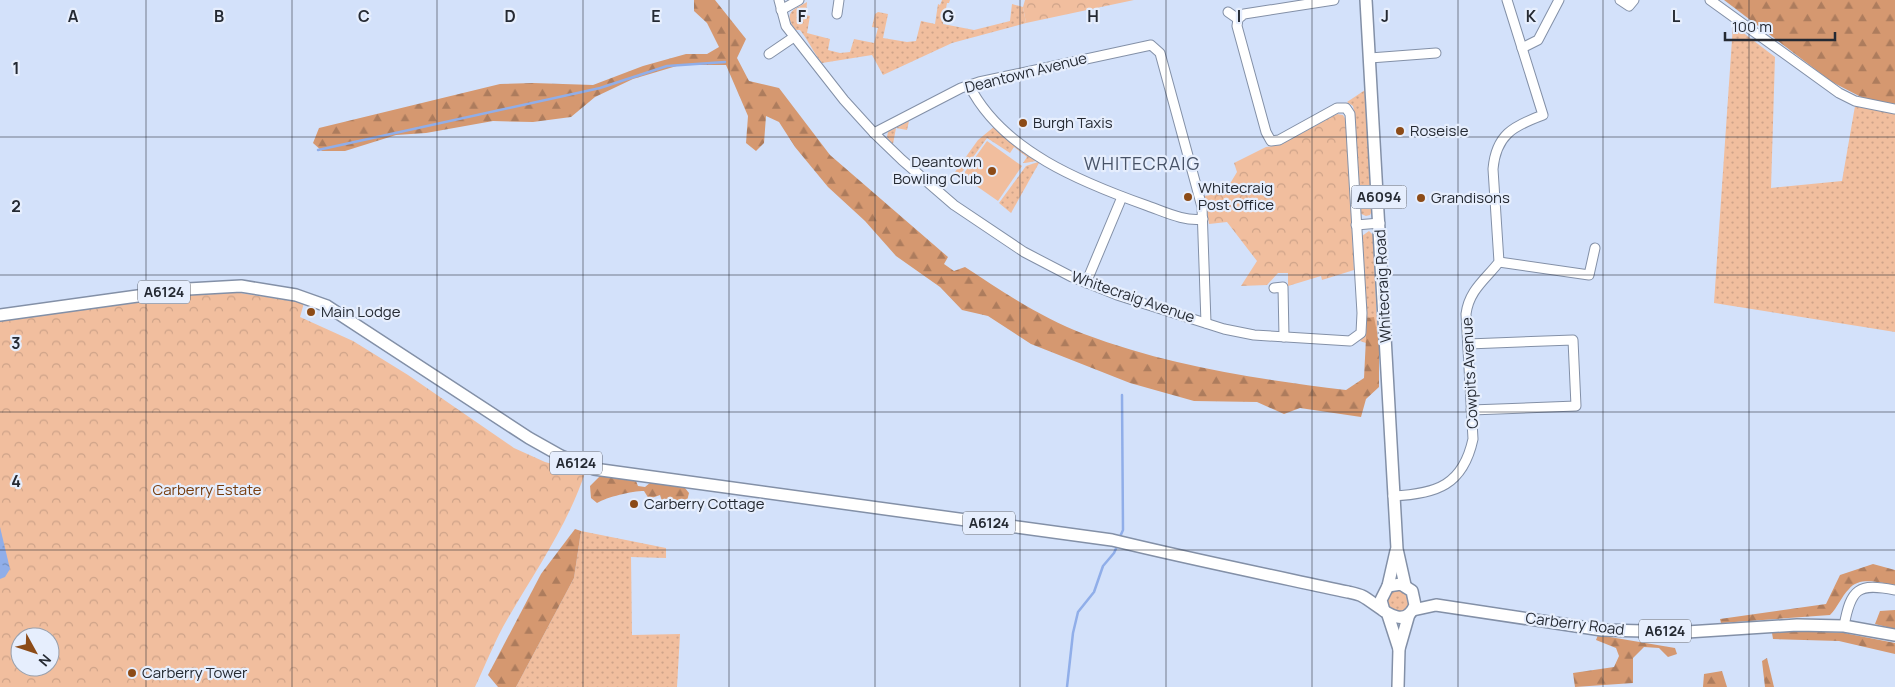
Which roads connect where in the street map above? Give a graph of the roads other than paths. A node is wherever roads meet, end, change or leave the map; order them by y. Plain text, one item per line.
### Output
1 (779, 0) edge
2 (799, 0) edge
3 (839, 0) edge
4 (1334, 0) edge
5 (1366, 0) edge
6 (1507, 0) edge
7 (1559, 0) edge
8 (1620, 0) edge
9 (1710, 0) edge
10 (1632, 3) edge
11 (781, 10) junction
12 (1228, 12) dead end
13 (837, 14) dead end
14 (1238, 18) junction
15 (794, 37) junction
16 (1522, 48) junction
17 (1436, 53) dead end
18 (770, 54) dead end
19 (1370, 58) junction
20 (969, 85) junction
21 (1895, 109) edge
22 (874, 133) junction
23 (1122, 197) junction
24 (1203, 219) junction
25 (1380, 223) junction
26 (1356, 225) junction
27 (1595, 248) dead end
28 (1499, 262) junction
29 (1086, 283) junction
30 (1274, 288) dead end
31 (0, 315) edge
32 (1206, 323) junction
33 (1284, 337) junction
34 (1468, 344) junction
35 (1471, 410) junction
36 (1393, 496) junction
37 (1397, 549) junction
38 (1386, 588) junction
39 (1409, 588) junction
40 (1895, 590) edge
41 (1361, 595) junction
42 (1436, 605) junction
43 (1411, 612) junction
44 (1386, 613) junction
45 (1844, 626) junction
46 (1895, 635) edge
47 (1399, 649) junction
48 (1398, 687) edge

1 - 11 street, Whitecraig Avenue
2 - 11 street
3 - 13 street
4 - 14 street
5 - 19 main road, Whitecraig Road / A6094
6 - 16 street
7 - 16 street
8 - 10 street
9 - 21 street
11 - 15 street, Whitecraig Avenue
12 - 14 street
14 - 26 street
15 - 18 street
15 - 22 street, Whitecraig Avenue
16 - 28 street
17 - 19 street
19 - 25 main road, Whitecraig Road / A6094
20 - 22 street, Deantown Avenue
20 - 23 street
20 - 24 street, Deantown Avenue
22 - 29 street, Whitecraig Avenue
23 - 24 street
23 - 29 street
24 - 32 street
25 - 26 street
25 - 36 main road, Whitecraig Road / A6094
26 - 33 street, Whitecraig Avenue
27 - 28 street
28 - 34 street, Cowpits Avenue
29 - 32 street, Whitecraig Avenue
30 - 33 street
31 - 41 main road, A6124
32 - 33 street, Whitecraig Avenue
34 - 35 street, Cowpits Avenue
34 - 35 street
35 - 36 street, Cowpits Avenue
36 - 37 main road, A6094
37 - 38 main road, A6094
37 - 39 main road, A6094
38 - 39 main road
38 - 41 main road, A6124
38 - 44 main road
39 - 42 main road, Carberry Road / A6124
39 - 43 main road
40 - 45 street
41 - 44 main road, A6124
42 - 43 main road, Carberry Road / A6124
42 - 45 main road, Carberry Road / A6124
43 - 44 main road
43 - 47 main road
44 - 47 main road
45 - 46 main road, Carberry Road / A6124
47 - 48 main road

